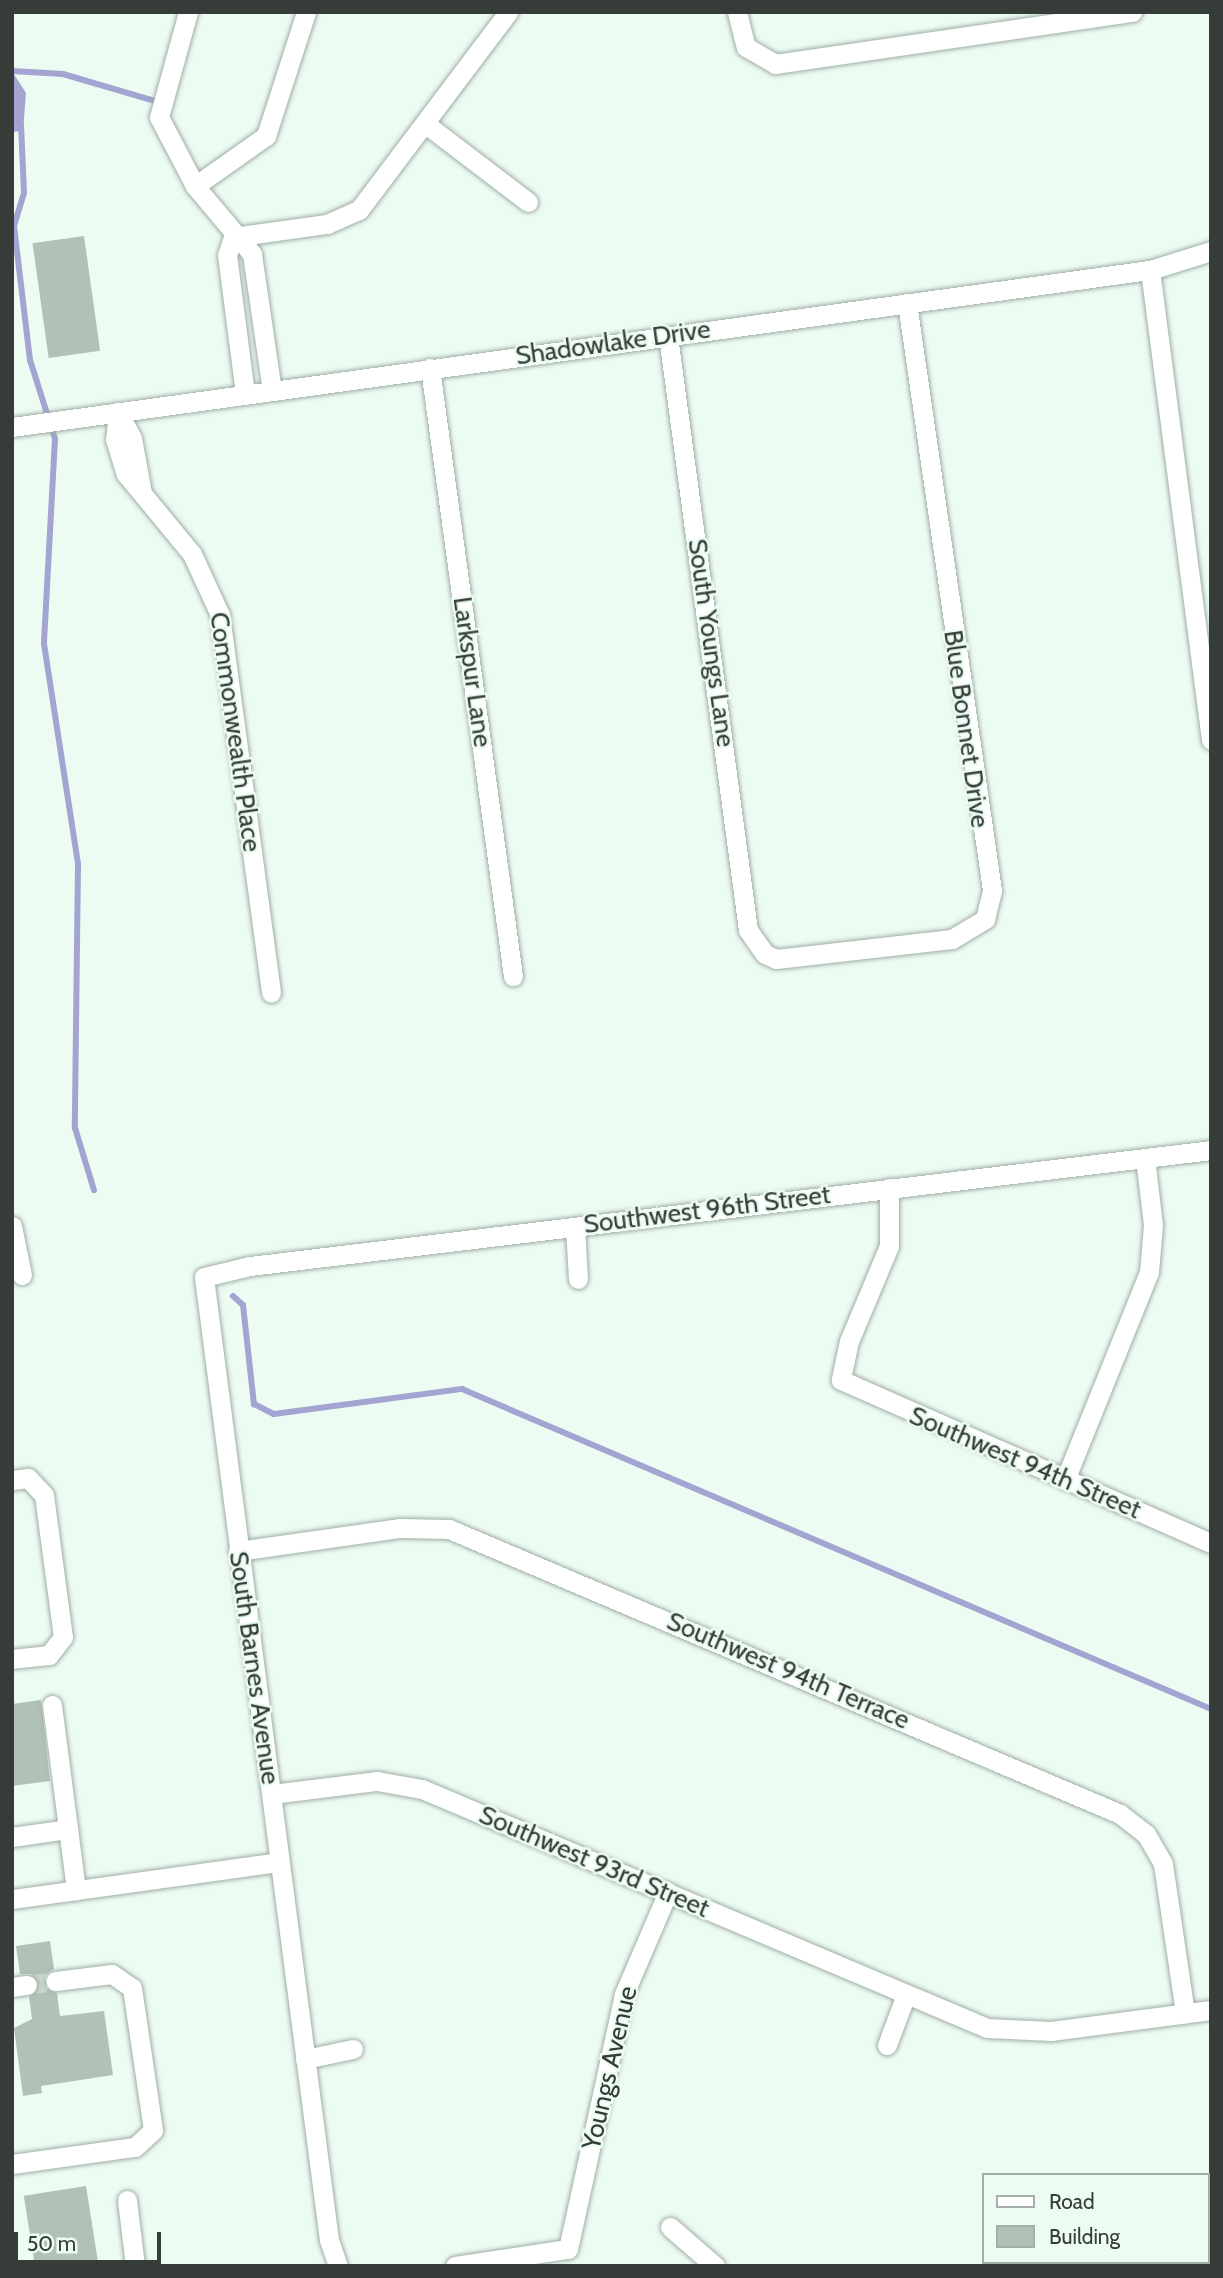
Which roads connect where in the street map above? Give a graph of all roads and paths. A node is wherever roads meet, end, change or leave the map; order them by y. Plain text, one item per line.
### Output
1 (188, 12) edge
2 (306, 12) edge
3 (508, 12) edge
4 (737, 12) edge
5 (1132, 12) edge
6 (427, 125) junction
7 (195, 186) junction
8 (528, 202) dead end
9 (233, 237) junction
10 (1211, 251) edge
11 (1150, 270) junction
12 (907, 303) junction
13 (258, 306) junction
14 (234, 309) junction
15 (668, 336) junction
16 (430, 369) junction
17 (272, 391) junction
18 (245, 394) junction
19 (118, 412) junction
20 (17, 426) edge
21 (1211, 740) edge
22 (759, 948) joint
23 (513, 976) dead end
24 (271, 993) dead end
25 (1211, 1150) edge
26 (1145, 1158) junction
27 (889, 1188) junction
28 (12, 1226) edge
29 (575, 1227) junction
30 (22, 1275) dead end
31 (204, 1277) joint
32 (578, 1279) dead end
33 (12, 1480) edge
34 (1065, 1480) junction
35 (1211, 1543) edge
36 (238, 1551) junction
37 (12, 1659) edge
38 (52, 1705) dead end
39 (272, 1794) junction
40 (68, 1829) junction
41 (12, 1837) edge
42 (279, 1862) junction
43 (76, 1890) junction
44 (668, 1892) junction
45 (12, 1899) edge
46 (55, 1981) tunnel mouth
47 (905, 1997) junction
48 (1211, 2010) edge
49 (1185, 2013) junction
50 (887, 2045) dead end
51 (353, 2049) dead end
52 (305, 2059) junction
53 (12, 2164) edge
54 (127, 2200) dead end
55 (670, 2227) dead end
56 (135, 2266) edge
57 (338, 2266) edge
58 (455, 2266) edge
59 (716, 2266) edge

1 - 7 street
2 - 7 street
3 - 6 street
4 - 5 street
6 - 8 street
6 - 9 street
7 - 9 street
9 - 13 street
9 - 14 street
10 - 11 street, Shadowlake Drive
11 - 12 street, Shadowlake Drive
11 - 21 street
12 - 15 street, Shadowlake Drive
12 - 22 street, Blue Bonnet Drive
13 - 14 street
13 - 17 street
14 - 18 street
15 - 16 street, Shadowlake Drive
15 - 22 street, South Youngs Lane
16 - 17 street, Shadowlake Drive
16 - 23 street, Larkspur Lane
17 - 18 street, Shadowlake Drive
18 - 19 street, Shadowlake Drive
19 - 20 street, Shadowlake Drive
19 - 24 street, Commonwealth Place
25 - 26 street, Southwest 96th Street
26 - 27 street, Southwest 96th Street
26 - 34 street
27 - 29 street, Southwest 96th Street
27 - 34 street, Southwest 94th Street
28 - 30 street
29 - 31 street, Southwest 96th Street
29 - 32 street
31 - 36 street, South Barnes Avenue
33 - 37 street
34 - 35 street, Southwest 94th Street
36 - 39 street, South Barnes Avenue
36 - 49 street, Southwest 94th Terrace
38 - 40 street
39 - 42 street, South Barnes Avenue
39 - 44 street, Southwest 93rd Street
40 - 41 street
40 - 43 street
42 - 43 street
42 - 52 street, South Barnes Avenue
43 - 45 street
44 - 47 street, Southwest 93rd Street
44 - 58 street, Youngs Avenue
46 - 53 street
47 - 49 street, Southwest 93rd Street
47 - 50 street
48 - 49 street, Southwest 93rd Street
51 - 52 street
52 - 57 street, South Barnes Avenue
54 - 56 street
55 - 59 street

